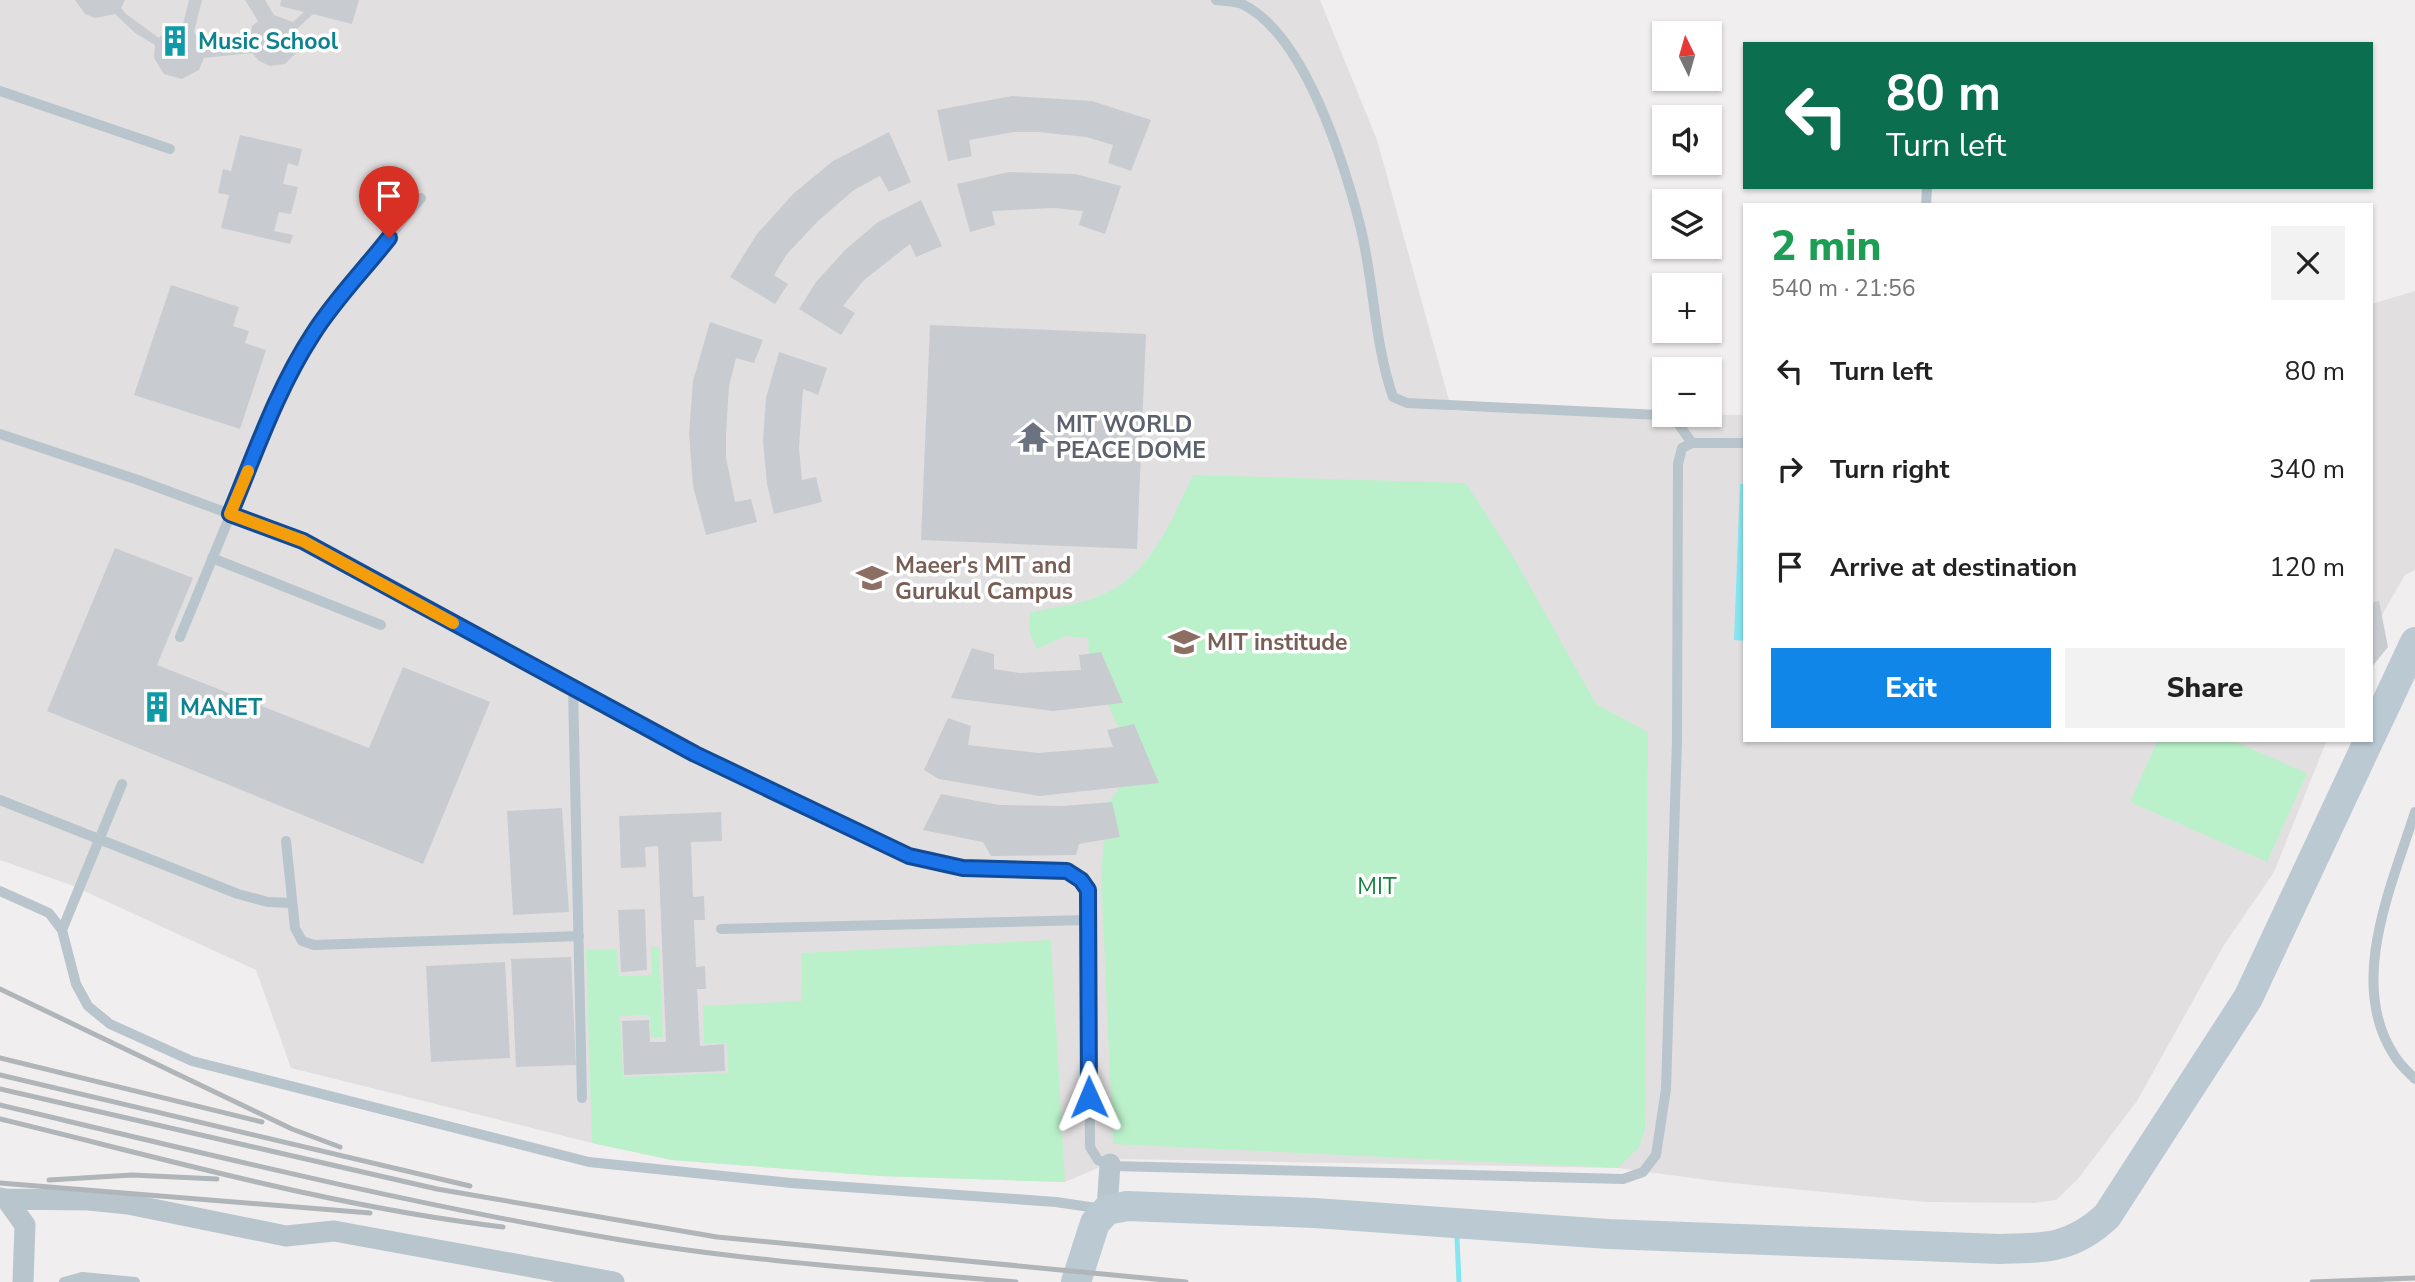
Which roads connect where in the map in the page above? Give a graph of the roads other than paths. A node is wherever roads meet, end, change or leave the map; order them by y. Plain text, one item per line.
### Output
1 (1216, 0) edge
2 (0, 91) edge
3 (170, 149) dead end
4 (421, 198) dead end
5 (0, 434) edge
6 (1692, 443) junction
7 (1743, 443) edge
8 (230, 514) junction
9 (212, 558) junction
10 (382, 625) dead end
11 (180, 637) dead end
12 (2415, 642) edge
13 (573, 688) junction
14 (2373, 732) edge
15 (2368, 742) edge
16 (122, 784) dead end
17 (0, 800) edge
18 (2415, 812) edge
19 (99, 839) junction
20 (286, 841) dead end
21 (0, 891) edge
22 (292, 903) junction
23 (1088, 920) junction
24 (721, 929) dead end
25 (62, 930) junction
26 (579, 936) junction
27 (2415, 1079) edge
28 (582, 1098) dead end
29 (1110, 1164) junction
30 (3, 1198) edge
31 (1107, 1210) junction
32 (23, 1282) edge
33 (64, 1282) edge
34 (135, 1282) edge
35 (614, 1282) edge
36 (1076, 1282) edge

1 - 6 lane
2 - 3 lane
4 - 8 lane
5 - 8 lane
6 - 7 lane
6 - 29 lane
8 - 9 lane
8 - 13 lane
9 - 10 lane
9 - 11 lane
12 - 14 street
13 - 23 lane
13 - 26 lane
15 - 31 street
16 - 19 lane
17 - 19 lane
18 - 27 lane
19 - 22 lane
19 - 25 lane
20 - 22 lane
21 - 25 lane
22 - 26 lane
23 - 24 lane
23 - 29 lane
25 - 31 lane
26 - 28 lane
29 - 31 street
30 - 32 street
30 - 35 street
31 - 36 street
33 - 34 lane

